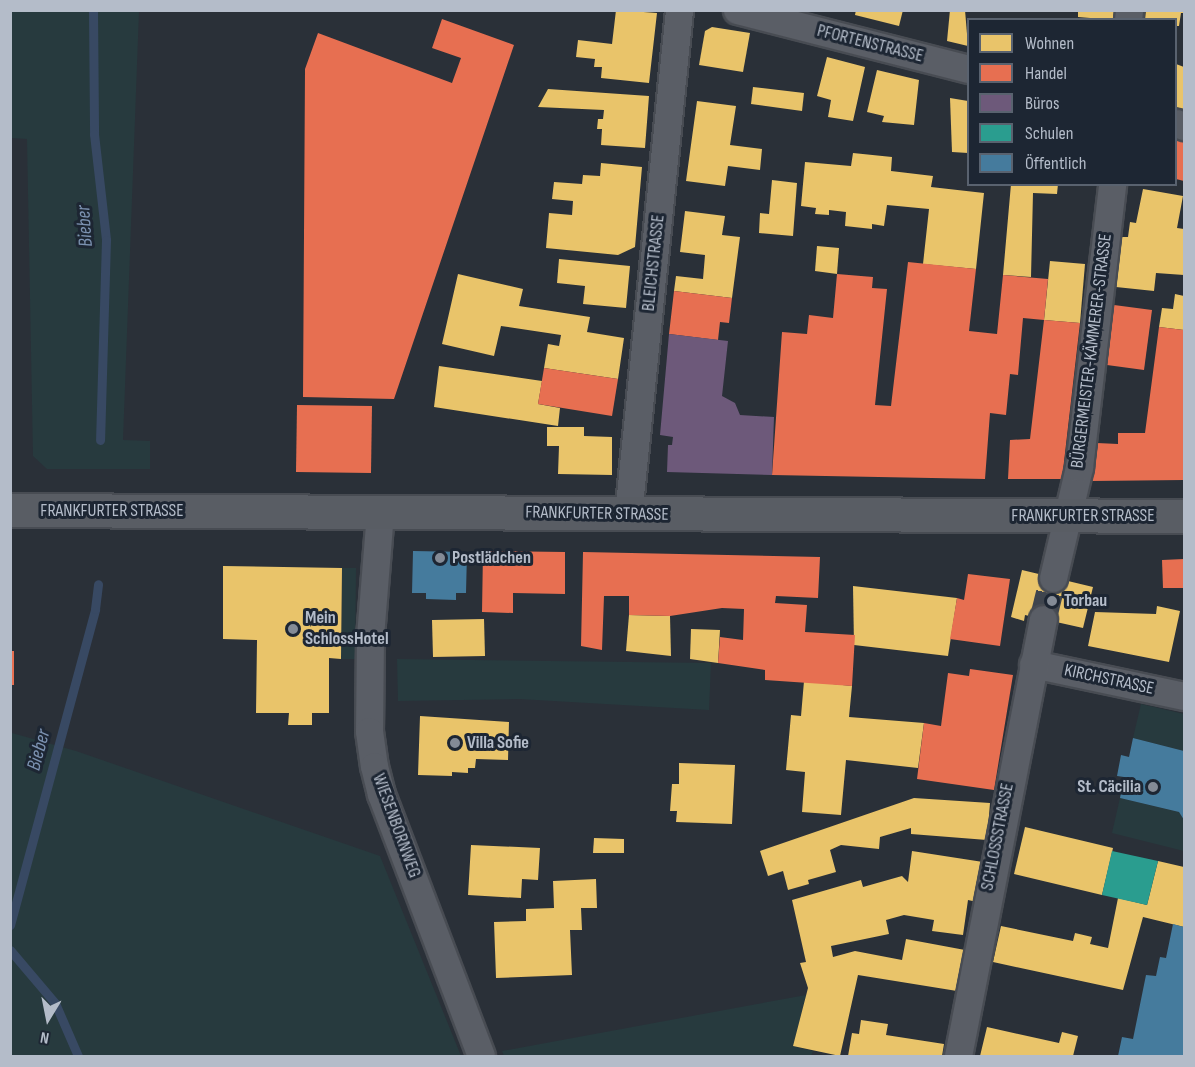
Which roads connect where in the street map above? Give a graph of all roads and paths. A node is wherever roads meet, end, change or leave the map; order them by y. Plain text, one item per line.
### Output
1 (679, 10) edge
2 (737, 10) edge
3 (967, 68) edge
4 (1112, 186) edge
5 (10, 510) edge
6 (380, 512) junction
7 (628, 515) junction
8 (1185, 516) edge
9 (1068, 517) junction
10 (1053, 578) tunnel mouth
11 (1043, 619) tunnel mouth
12 (1033, 664) junction
13 (1185, 696) edge
14 (481, 1056) edge
15 (958, 1056) edge

1 - 7 street, BLEICHSTRASSE
2 - 3 street, PFORTENSTRASSE
4 - 9 street, BÜRGERMEISTER-KÄMMERER-STRASSE
5 - 6 street, FRANKFURTER STRASSE
6 - 7 street, FRANKFURTER STRASSE
6 - 14 street, WIESENBORNWEG
7 - 9 street, FRANKFURTER STRASSE
8 - 9 street, FRANKFURTER STRASSE
9 - 10 street
11 - 12 street, SCHLOSSSTRASSE
12 - 13 street, KIRCHSTRASSE
12 - 15 street, SCHLOSSSTRASSE

